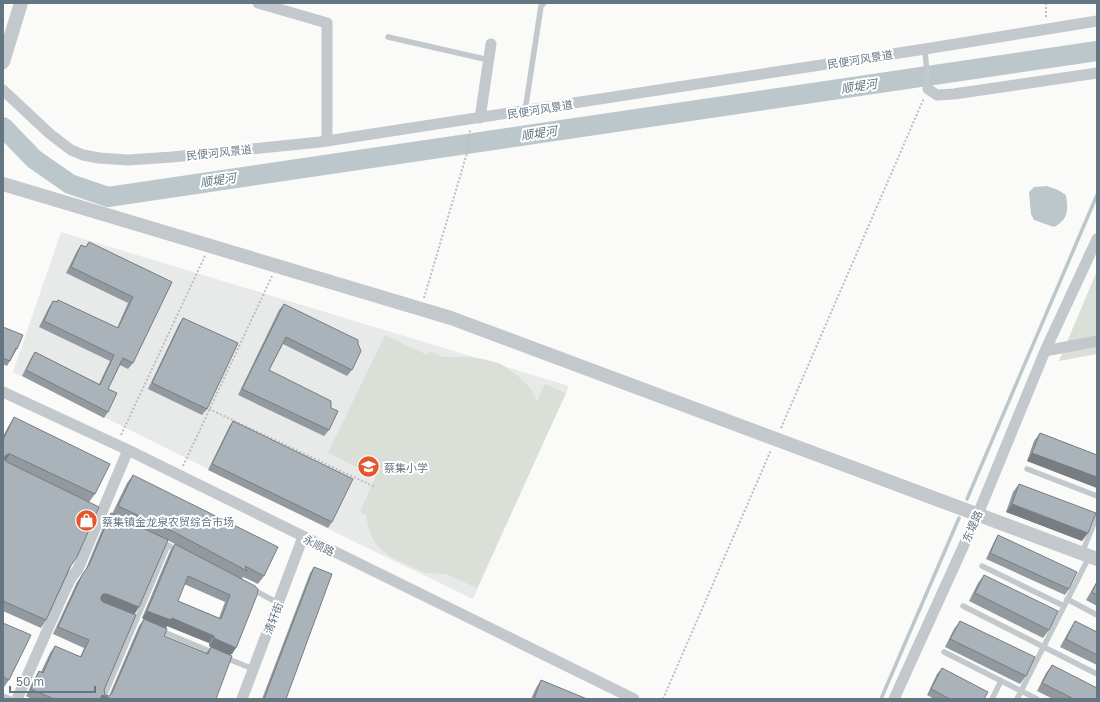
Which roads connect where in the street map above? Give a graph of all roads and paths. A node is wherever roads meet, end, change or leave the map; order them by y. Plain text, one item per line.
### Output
1 (21, 3) edge
2 (258, 3) edge
3 (544, 3) edge
4 (1046, 3) edge
5 (1097, 21) edge
6 (1046, 29) junction
7 (388, 36) dead end
8 (491, 44) dead end
9 (925, 50) junction
10 (488, 60) junction
11 (3, 62) edge
12 (1097, 73) edge
13 (3, 90) edge
14 (928, 90) junction
15 (525, 111) junction
16 (480, 118) junction
17 (470, 127) dead end
18 (327, 141) junction
19 (3, 184) edge
20 (1097, 239) edge
21 (210, 246) junction
22 (276, 266) junction
23 (421, 309) junction
24 (1097, 341) edge
25 (1045, 351) junction
26 (3, 392) edge
27 (210, 409) junction
28 (776, 439) junction
29 (116, 445) junction
30 (128, 450) junction
31 (1027, 469) dead end
32 (178, 475) junction
33 (375, 487) dead end
34 (1097, 496) edge
35 (978, 514) junction
36 (1097, 516) edge
37 (303, 537) junction
38 (154, 538) edge
39 (168, 545) junction
40 (182, 552) edge
41 (1090, 556) edge
42 (982, 566) dead end
43 (244, 585) edge
44 (1067, 599) junction
45 (278, 603) junction
46 (963, 606) dead end
47 (1064, 606) junction
48 (1097, 615) edge
49 (129, 617) edge
50 (136, 620) junction
51 (144, 623) edge
52 (151, 626) edge
53 (1043, 647) junction
54 (944, 652) dead end
55 (217, 654) edge
56 (224, 657) edge
57 (253, 669) junction
58 (1097, 674) edge
59 (1001, 681) junction
60 (1021, 691) junction
61 (3, 696) edge
62 (10, 699) edge
63 (17, 699) edge
64 (103, 699) edge
65 (242, 699) edge
66 (634, 699) edge
67 (663, 699) edge
68 (894, 699) edge
69 (992, 699) edge
70 (1017, 699) edge
71 (1037, 699) edge

1 - 11 street
2 - 18 street
3 - 15 lane
4 - 6 path
5 - 6 street, 民便河风景道
6 - 9 street, 民便河风景道
7 - 10 lane
8 - 10 street
9 - 14 lane
9 - 15 street, 民便河风景道
10 - 16 street
12 - 14 street
13 - 18 street, 民便河风景道
14 - 28 path
15 - 16 street, 民便河风景道
16 - 18 street, 民便河风景道
17 - 23 path
19 - 21 street
20 - 25 street, 东堤路
21 - 22 street
21 - 29 path
22 - 23 street
22 - 27 path
23 - 28 street
24 - 25 street
25 - 35 street, 东堤路
26 - 29 street, 永顺路
27 - 32 path
27 - 33 path
28 - 35 street
28 - 67 path
29 - 30 street, 永顺路
30 - 32 street, 永顺路
30 - 63 street
31 - 34 lane
32 - 37 street, 永顺路
35 - 41 street
35 - 68 street, 东堤路
36 - 41 lane
37 - 45 street, 清轩街
37 - 66 street, 永顺路
38 - 39 lane
39 - 40 lane
39 - 50 lane
41 - 44 lane
42 - 47 lane
43 - 45 lane
44 - 47 lane
44 - 48 lane
45 - 57 street, 清轩街
46 - 53 lane
47 - 53 lane
49 - 50 lane
50 - 51 lane
50 - 64 lane
52 - 55 lane
53 - 58 lane
53 - 60 lane
54 - 59 lane
56 - 57 lane
57 - 65 street, 清轩街
59 - 60 lane
59 - 69 lane
60 - 70 lane
60 - 71 lane
61 - 62 lane

